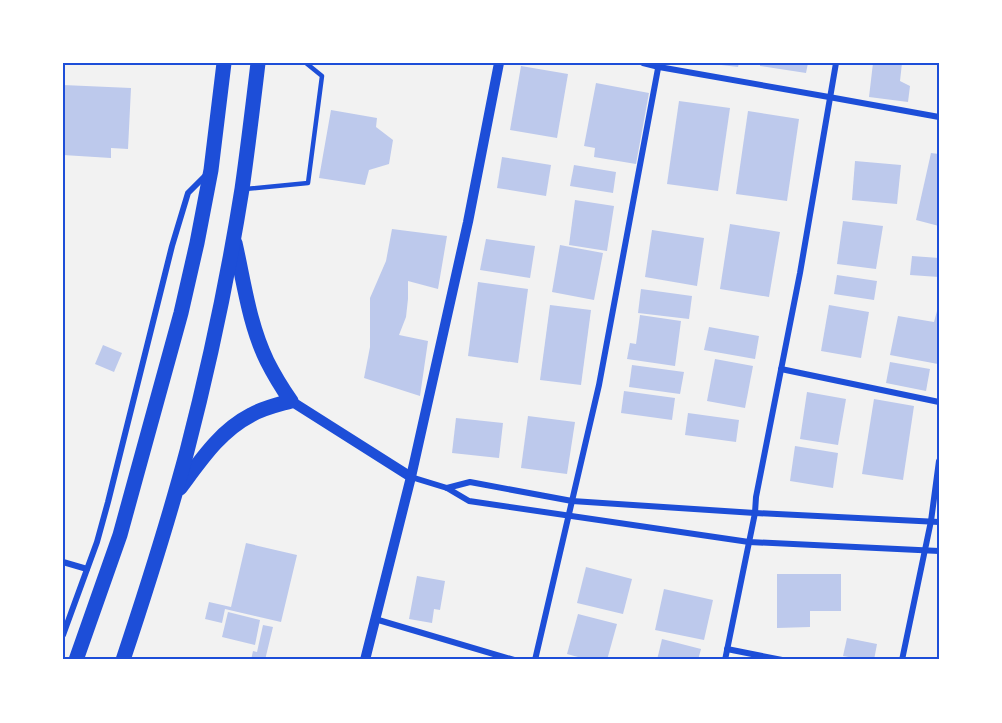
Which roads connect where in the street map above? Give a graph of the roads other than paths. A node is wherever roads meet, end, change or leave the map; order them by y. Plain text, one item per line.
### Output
1 (224, 63) edge
2 (306, 63) edge
3 (500, 63) edge
4 (643, 63) edge
5 (836, 63) edge
6 (255, 64) edge
7 (659, 65) edge
8 (829, 97) junction
9 (939, 117) edge
10 (211, 170) junction
11 (242, 189) junction
12 (234, 235) junction
13 (781, 369) junction
14 (291, 401) junction
15 (939, 402) edge
16 (939, 461) edge
17 (411, 477) junction
18 (447, 488) junction
19 (174, 495) junction
20 (572, 501) junction
21 (755, 513) junction
22 (568, 515) junction
23 (931, 521) junction
24 (939, 522) edge
25 (749, 542) junction
26 (925, 550) junction
27 (939, 551) edge
28 (63, 562) edge
29 (87, 569) junction
30 (375, 619) junction
31 (63, 635) edge
32 (727, 649) junction
33 (76, 660) edge
34 (123, 660) edge
35 (365, 660) edge
36 (514, 660) edge
37 (535, 660) edge
38 (725, 660) edge
39 (782, 660) edge
40 (902, 660) edge

1 - 10 highway
2 - 11 lane
3 - 17 street
4 - 7 street
5 - 8 street
6 - 11 highway
7 - 8 street
7 - 20 street
8 - 9 street
8 - 13 street
10 - 29 street
10 - 33 highway
11 - 12 highway
12 - 14 highway
12 - 19 highway
13 - 15 street
13 - 21 street
14 - 17 street
14 - 19 highway
16 - 23 street
17 - 18 street
17 - 30 street
18 - 20 street
18 - 22 street
19 - 34 highway
20 - 21 street
20 - 22 street
21 - 23 street
21 - 25 street
22 - 25 street
22 - 37 street
23 - 24 street
23 - 26 street
25 - 26 street
25 - 32 street
26 - 27 street
26 - 40 street
28 - 29 street
29 - 31 street
30 - 35 street
30 - 36 street
32 - 38 street
32 - 39 street

